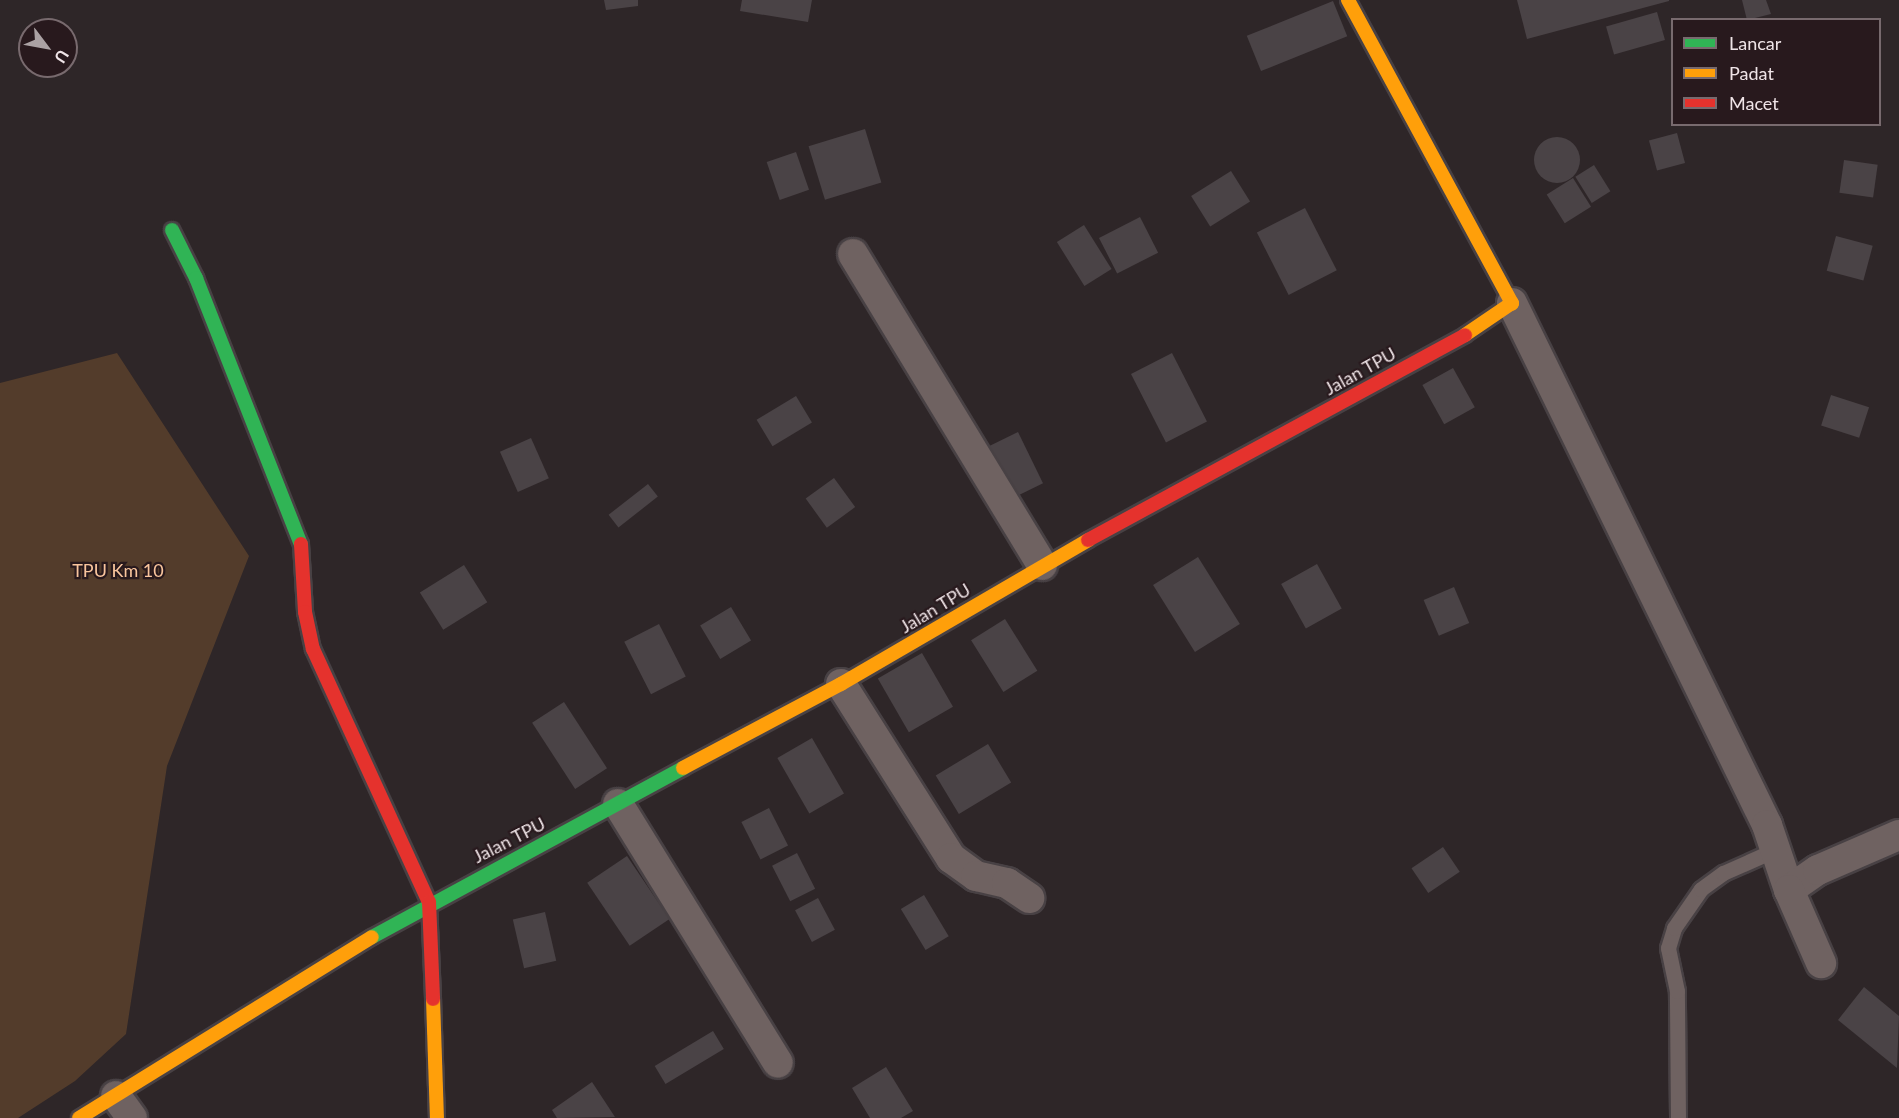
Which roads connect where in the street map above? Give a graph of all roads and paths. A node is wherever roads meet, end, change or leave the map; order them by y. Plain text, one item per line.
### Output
1 (1348, 0) edge
2 (172, 230) dead end
3 (853, 254) dead end
4 (1512, 303) junction
5 (1042, 565) junction
6 (841, 684) junction
7 (618, 804) junction
8 (1899, 835) edge
9 (1775, 850) junction
10 (1789, 890) junction
11 (1029, 898) dead end
12 (429, 902) junction
13 (1821, 963) dead end
14 (778, 1063) dead end
15 (124, 1107) edge
16 (79, 1118) edge
17 (437, 1118) edge
18 (1678, 1118) edge

1 - 4 street
2 - 12 street
3 - 5 street
4 - 5 street, Jalan TPU
4 - 9 street
5 - 6 street, Jalan TPU
6 - 7 street, Jalan TPU
6 - 11 street
7 - 12 street, Jalan TPU
7 - 14 street
8 - 10 street
9 - 10 street
9 - 18 lane
10 - 13 street
12 - 15 street, Jalan TPU
12 - 17 street
15 - 16 street, Jalan TPU

